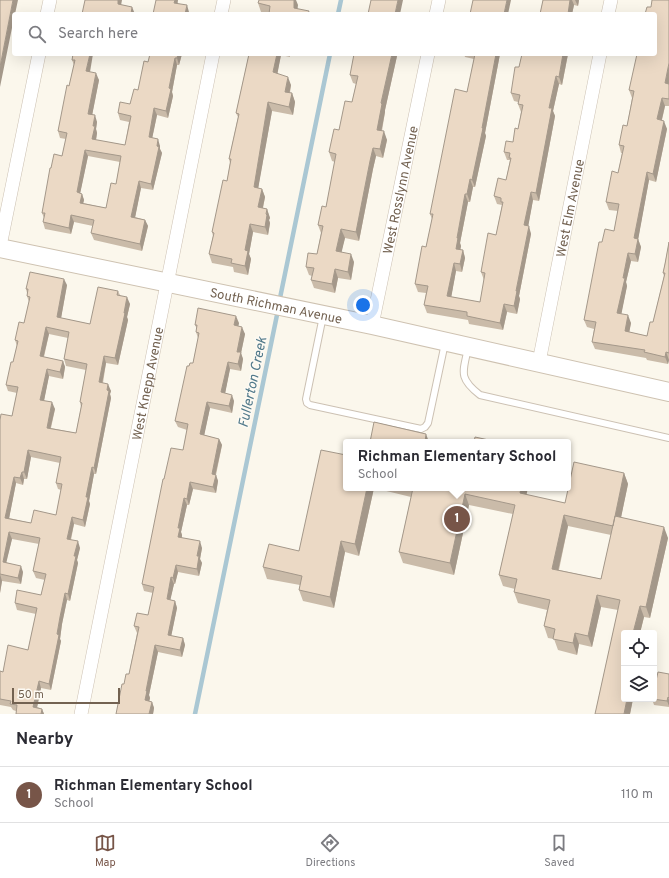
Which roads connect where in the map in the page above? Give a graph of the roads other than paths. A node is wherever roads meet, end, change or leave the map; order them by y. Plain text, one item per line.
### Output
1 (50, 0) edge
2 (224, 0) edge
3 (439, 0) edge
4 (611, 0) edge
5 (47, 12) edge
6 (221, 12) edge
7 (436, 12) edge
8 (608, 12) edge
9 (39, 56) edge
10 (213, 56) edge
11 (428, 56) edge
12 (600, 56) edge
13 (0, 247) edge
14 (166, 282) junction
15 (324, 315) junction
16 (372, 325) junction
17 (446, 341) junction
18 (469, 346) junction
19 (538, 362) junction
20 (669, 392) edge
21 (669, 438) edge
22 (81, 714) edge

1 - 5 street
2 - 6 street
3 - 7 street
4 - 8 street
9 - 13 street
10 - 14 street, West Knepp Avenue
11 - 16 street, West Rosslynn Avenue
12 - 19 street, West Elm Avenue
13 - 14 street, South Richman Avenue
14 - 15 street, South Richman Avenue
14 - 22 street, West Knepp Avenue
15 - 16 street, South Richman Avenue
15 - 17 lane
16 - 17 street, South Richman Avenue
17 - 18 street, South Richman Avenue
18 - 19 street, South Richman Avenue
18 - 21 lane
19 - 20 street, South Richman Avenue

